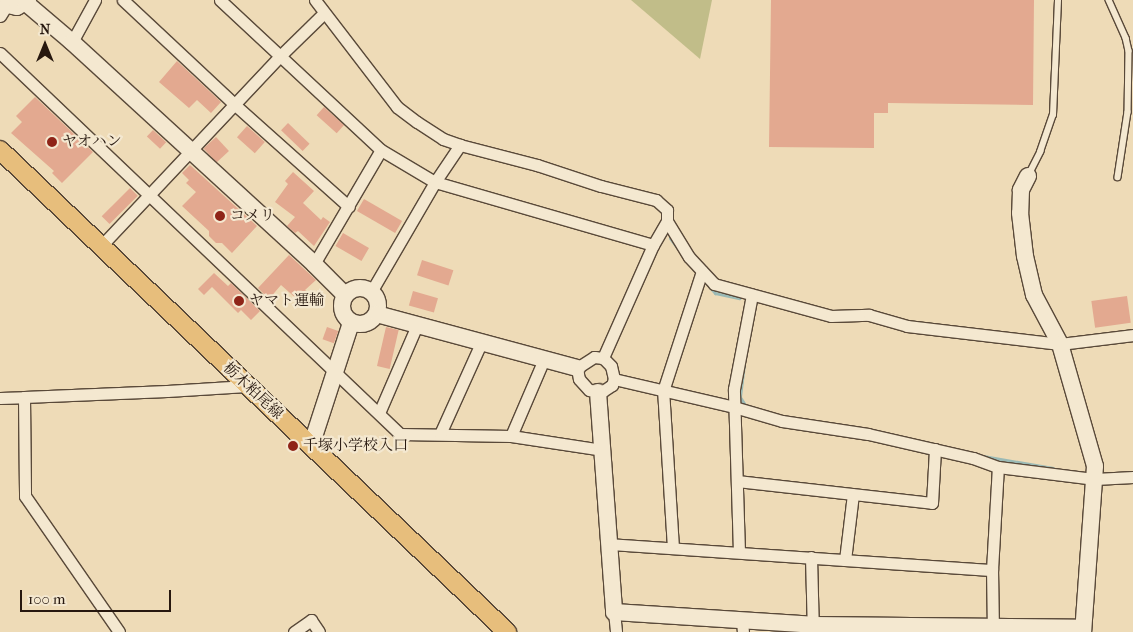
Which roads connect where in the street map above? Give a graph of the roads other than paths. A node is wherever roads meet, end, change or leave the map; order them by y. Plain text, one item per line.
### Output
1 (95, 0) edge
2 (123, 0) edge
3 (220, 0) edge
4 (315, 0) edge
5 (1058, 0) edge
6 (1109, 0) edge
7 (27, 2) edge
8 (3, 7) edge
9 (324, 13) junction
10 (72, 42) junction
11 (0, 53) edge
12 (281, 55) junction
13 (234, 104) junction
14 (460, 145) junction
15 (0, 150) edge
16 (381, 150) junction
17 (190, 151) junction
18 (1028, 176) joint
19 (1118, 177) dead end
20 (435, 182) junction
21 (150, 195) junction
22 (349, 207) junction
23 (667, 221) junction
24 (653, 245) junction
25 (101, 246) junction
26 (314, 264) junction
27 (702, 272) junction
28 (372, 292) junction
29 (345, 295) junction
30 (752, 295) junction
31 (377, 314) junction
32 (352, 323) junction
33 (417, 325) junction
34 (1133, 335) edge
35 (482, 343) junction
36 (1060, 344) junction
37 (603, 358) junction
38 (544, 359) junction
39 (577, 368) junction
40 (336, 371) junction
41 (614, 379) junction
42 (247, 386) junction
43 (663, 391) junction
44 (598, 392) junction
45 (24, 397) junction
46 (0, 398) edge
47 (734, 407) junction
48 (379, 413) junction
49 (440, 434) junction
50 (511, 436) junction
51 (311, 446) junction
52 (934, 449) junction
53 (602, 450) junction
54 (998, 467) junction
55 (1133, 477) edge
56 (1095, 478) junction
57 (737, 481) junction
58 (853, 494) junction
59 (609, 544) junction
60 (673, 548) junction
61 (739, 552) junction
62 (811, 557) junction
63 (845, 560) junction
64 (992, 570) junction
65 (614, 612) junction
66 (743, 627) edge
67 (813, 629) edge
68 (880, 629) edge
69 (934, 629) edge
70 (993, 630) edge
71 (1083, 630) edge
72 (119, 632) edge
73 (294, 632) edge
74 (319, 632) edge
75 (507, 632) edge
76 (616, 632) edge

1 - 10 street
2 - 13 street
3 - 12 street
4 - 9 street
5 - 18 lane
6 - 19 lane
7 - 8 street
7 - 10 street
9 - 12 street
9 - 14 street
10 - 17 street
11 - 21 street
12 - 13 street
12 - 16 street
13 - 17 street
13 - 22 street
14 - 20 street
14 - 23 street
15 - 25 main road, 栃木粕尾線
16 - 20 street
16 - 22 street
17 - 21 street
17 - 26 street
18 - 36 street
20 - 24 street
20 - 28 street
21 - 25 street
21 - 40 street
22 - 26 street
23 - 24 street
23 - 27 street
24 - 37 street
25 - 42 main road, 栃木粕尾線
26 - 29 street
27 - 30 street
27 - 43 street
28 - 29 street
28 - 31 street
29 - 32 street
30 - 36 street
30 - 47 street
31 - 32 street
31 - 33 street
32 - 40 street
33 - 35 street
33 - 48 street
34 - 36 street
35 - 38 street
35 - 49 street
36 - 56 street
37 - 39 street
37 - 41 street
38 - 39 street
38 - 50 street
39 - 44 street
40 - 48 street
40 - 51 street
41 - 43 street
41 - 44 street
42 - 45 street
42 - 51 main road, 栃木粕尾線
43 - 47 street
43 - 60 street
44 - 53 street
45 - 46 street
45 - 72 street
47 - 52 street
47 - 57 street
48 - 49 street
49 - 50 street
50 - 53 street
51 - 75 main road, 栃木粕尾線
52 - 54 street
52 - 58 street
53 - 59 street
54 - 56 street
54 - 64 street
55 - 56 street
56 - 71 street
57 - 58 street
57 - 61 street
58 - 63 street
59 - 60 street
59 - 65 street
60 - 61 street
61 - 62 street
62 - 63 street
62 - 67 street
63 - 64 street
64 - 70 street
65 - 66 street
65 - 76 street
66 - 67 street
67 - 68 street
68 - 69 street
69 - 70 street
70 - 71 street
73 - 74 street

